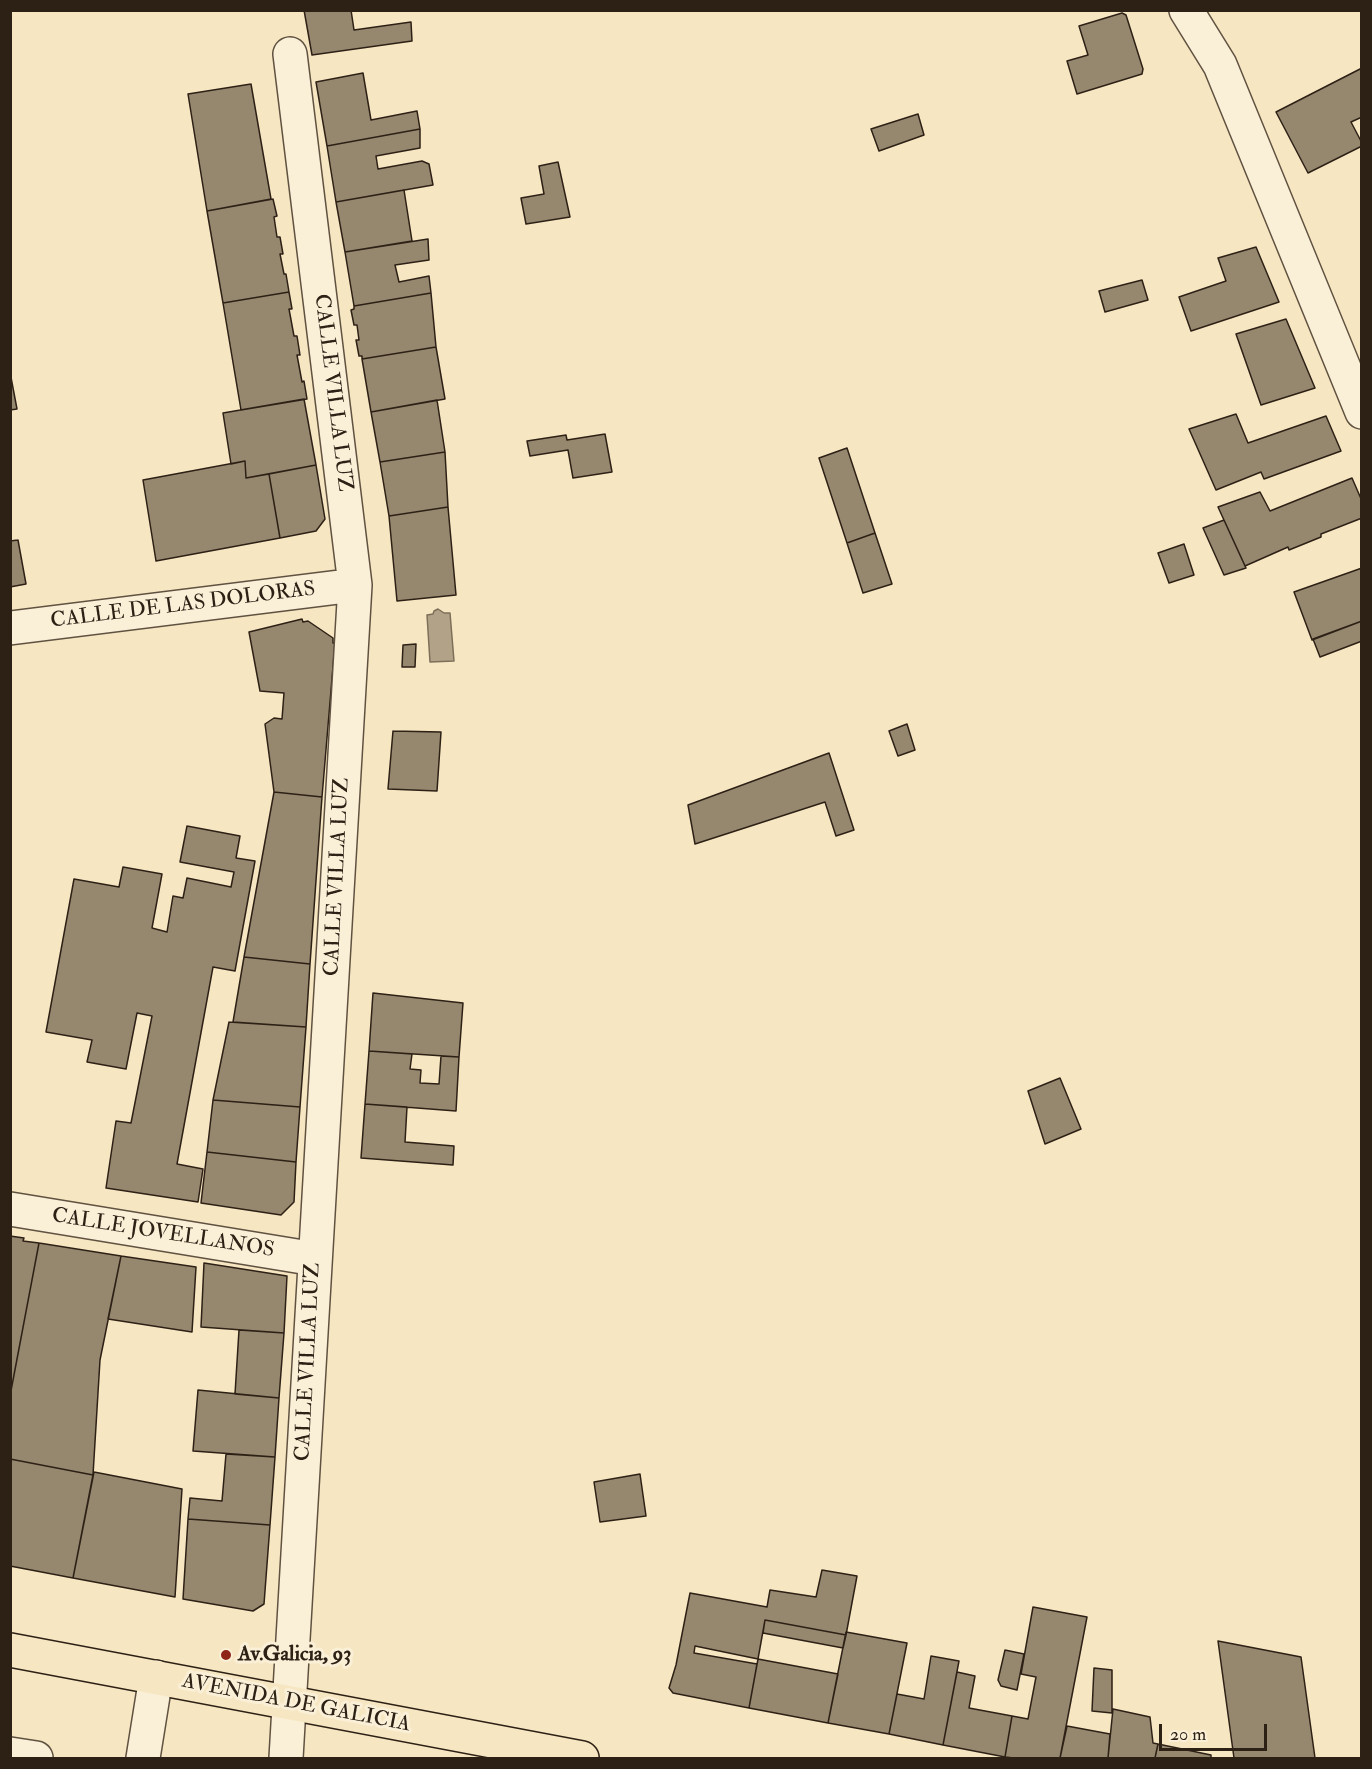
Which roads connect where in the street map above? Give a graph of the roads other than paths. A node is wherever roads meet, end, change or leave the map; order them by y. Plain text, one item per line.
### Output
1 (1186, 10) edge
2 (290, 54) dead end
3 (1362, 412) edge
4 (356, 585) junction
5 (10, 628) edge
6 (10, 1209) edge
7 (315, 1259) junction
8 (10, 1650) edge
9 (156, 1677) junction
10 (289, 1703) junction
11 (10, 1754) edge
12 (36, 1758) edge
13 (142, 1758) edge
14 (286, 1758) edge
15 (582, 1758) edge

1 - 3 street
2 - 4 street, CALLE VILLA LUZ
4 - 5 street, CALLE DE LAS DOLORAS
4 - 7 street, CALLE VILLA LUZ
6 - 7 street, CALLE JOVELLANOS
7 - 10 street, CALLE VILLA LUZ
8 - 9 main road, AVENIDA DE GALICIA
9 - 10 main road, AVENIDA DE GALICIA
9 - 13 street
10 - 14 street, CALLE VILLA LUZ
10 - 15 main road, AVENIDA DE GALICIA
11 - 12 street

